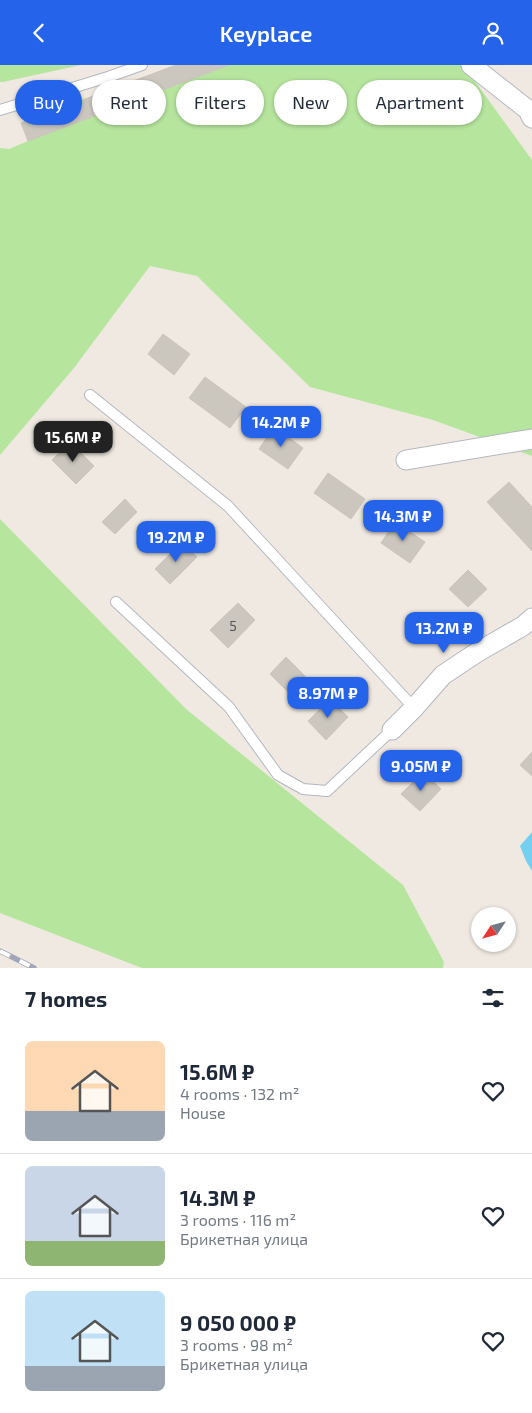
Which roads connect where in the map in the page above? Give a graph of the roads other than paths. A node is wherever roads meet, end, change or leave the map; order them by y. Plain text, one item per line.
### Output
1 (142, 65) edge
2 (471, 65) edge
3 (0, 110) edge
4 (532, 118) edge
5 (90, 395) dead end
6 (532, 439) edge
7 (406, 460) dead end
8 (116, 602) dead end
9 (532, 618) edge
10 (414, 708) junction
11 (392, 730) joint

1 - 3 lane
2 - 4 street
5 - 10 lane
6 - 7 street
8 - 11 lane
9 - 10 street
10 - 11 street

